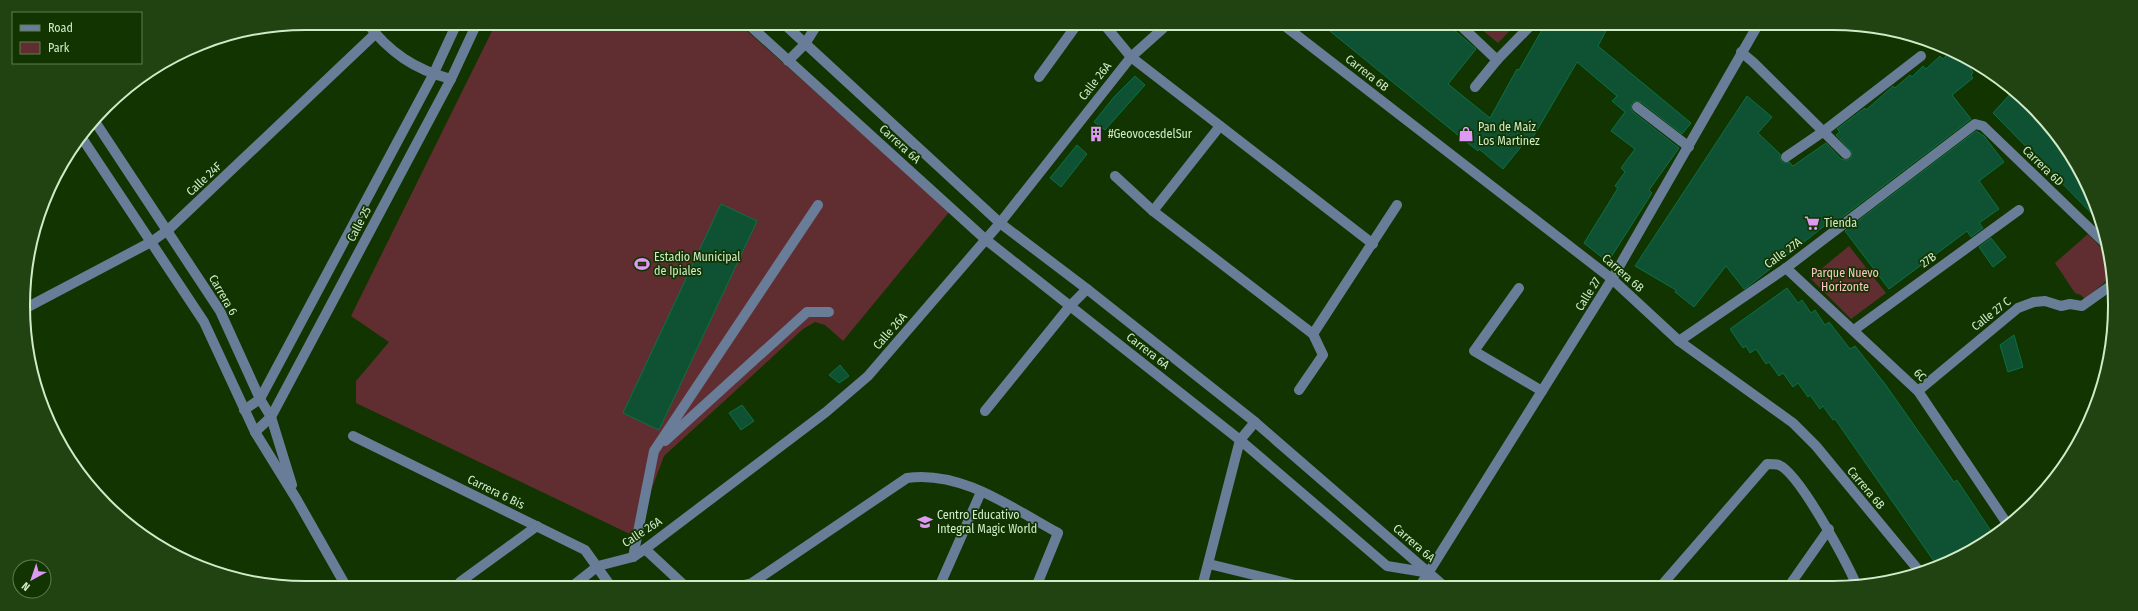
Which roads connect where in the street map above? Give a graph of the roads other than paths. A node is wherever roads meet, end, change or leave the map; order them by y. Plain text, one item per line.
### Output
1 (372, 30) edge
2 (454, 30) edge
3 (474, 30) edge
4 (755, 30) edge
5 (790, 30) edge
6 (814, 30) edge
7 (1073, 30) edge
8 (1109, 30) edge
9 (1162, 30) edge
10 (1290, 30) edge
11 (1465, 30) edge
12 (1526, 30) edge
13 (1755, 30) edge
14 (375, 34) junction
15 (805, 44) junction
16 (1741, 52) junction
17 (1131, 56) junction
18 (1921, 56) dead end
19 (1497, 60) junction
20 (788, 61) junction
21 (433, 75) junction
22 (1039, 77) dead end
23 (451, 79) junction
24 (1475, 87) dead end
25 (1637, 107) dead end
26 (1976, 124) joint
27 (97, 125) edge
28 (1220, 126) junction
29 (1824, 131) junction
30 (84, 141) edge
31 (1689, 147) junction
32 (1846, 154) dead end
33 (1786, 157) dead end
34 (1115, 176) dead end
35 (818, 205) dead end
36 (1397, 205) dead end
37 (2019, 210) dead end
38 (1153, 211) junction
39 (1000, 223) junction
40 (168, 230) junction
41 (2100, 238) edge
42 (985, 239) junction
43 (151, 242) junction
44 (1373, 244) junction
45 (1786, 268) junction
46 (1612, 279) junction
47 (1519, 288) dead end
48 (2107, 288) edge
49 (1087, 289) junction
50 (30, 306) edge
51 (1070, 306) junction
52 (829, 312) dead end
53 (1854, 330) junction
54 (1312, 334) junction
55 (1679, 341) junction
56 (1299, 390) dead end
57 (1542, 391) junction
58 (1918, 391) junction
59 (260, 399) junction
60 (244, 410) junction
61 (985, 411) dead end
62 (271, 417) junction
63 (1255, 422) junction
64 (255, 432) junction
65 (353, 436) dead end
66 (1240, 440) junction
67 (654, 452) junction
68 (982, 492) junction
69 (297, 500) junction
70 (2005, 520) edge
71 (537, 526) junction
72 (1829, 529) junction
73 (645, 549) junction
74 (633, 557) junction
75 (1209, 564) junction
76 (598, 566) junction
77 (1916, 568) edge
78 (1430, 573) junction
79 (1854, 580) edge
80 (342, 581) edge
81 (461, 581) edge
82 (579, 581) edge
83 (608, 581) edge
84 (680, 581) edge
85 (755, 581) edge
86 (942, 581) edge
87 (1038, 581) edge
88 (1204, 581) edge
89 (1273, 581) edge
90 (1424, 581) edge
91 (1439, 581) edge
92 (1665, 581) edge
93 (1793, 581) edge

1 - 14 street
2 - 21 street, Calle 25
3 - 23 street, Calle 25
4 - 20 street, Carrera 6A
5 - 15 street, Carrera 6A
6 - 15 street
7 - 22 street
8 - 17 street
9 - 17 street, Calle 26A
10 - 46 street, Carrera 6B
11 - 19 street
12 - 19 street
13 - 16 street, Calle 27
14 - 21 street
14 - 40 street, Calle 24F
15 - 20 street
15 - 39 street, Carrera 6A
16 - 29 street
16 - 31 street, Calle 27
17 - 28 street
17 - 39 street, Calle 26A
18 - 29 street
19 - 24 street
20 - 42 street, Carrera 6A
21 - 23 street
21 - 59 street, Calle 25
23 - 62 street, Calle 25
25 - 31 street
26 - 41 street, Carrera 6D
26 - 45 street, Calle 27A
27 - 40 street, Carrera 6
28 - 38 street
28 - 44 street
29 - 32 street
29 - 33 street
30 - 43 street, Carrera 6
31 - 46 street, Calle 27
34 - 38 street
35 - 67 street
36 - 44 street
37 - 53 street, 27B
38 - 54 street
39 - 42 street, Calle 26A
39 - 49 street, Carrera 6A
40 - 43 street, Calle 24F
40 - 59 street, Carrera 6
42 - 51 street, Carrera 6A
42 - 73 street, Calle 26A
43 - 50 street, Calle 24F
43 - 60 street, Carrera 6
44 - 54 street
45 - 53 street, 6C
45 - 55 street, Calle 27A
46 - 55 street, Carrera 6B
46 - 57 street, Calle 27
47 - 57 street
48 - 58 street, Calle 27 C
49 - 51 street
49 - 63 street, Carrera 6A
51 - 61 street
51 - 66 street, Carrera 6A
52 - 67 street
53 - 58 street, 6C
54 - 56 street
55 - 77 street, Carrera 6B
57 - 78 street, Calle 27
58 - 70 street, 6C
59 - 60 street, Calle 25
59 - 62 street, Carrera 6
60 - 64 street, Carrera 6
62 - 64 street, Calle 25
62 - 69 street, Carrera 6
63 - 66 street
63 - 78 street, Carrera 6A
64 - 69 street, Carrera 6
65 - 71 street, Carrera 6 Bis
66 - 75 street
66 - 78 street, Carrera 6A
67 - 74 street
68 - 85 street
68 - 86 street
68 - 87 street
69 - 80 street, Carrera 6
71 - 76 street, Carrera 6 Bis
71 - 81 street
72 - 79 street
72 - 92 street
72 - 93 street
73 - 74 street, Calle 26A
73 - 84 street
74 - 76 street, Calle 26A
75 - 88 street
75 - 89 street
76 - 82 street, Calle 26A
76 - 83 street, Carrera 6 Bis
78 - 90 street, Calle 27
78 - 91 street

